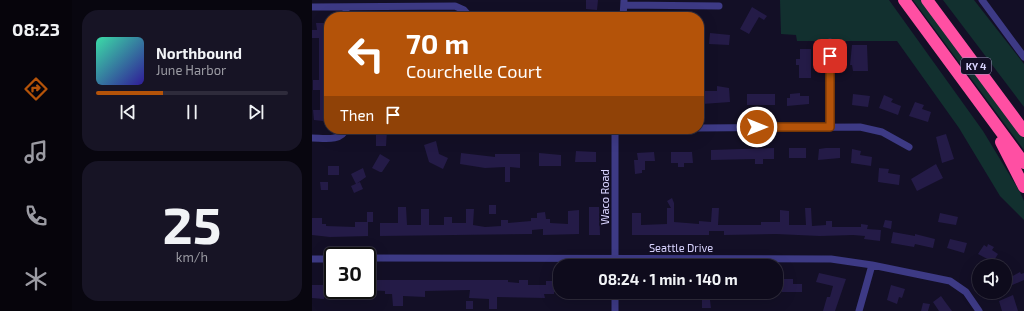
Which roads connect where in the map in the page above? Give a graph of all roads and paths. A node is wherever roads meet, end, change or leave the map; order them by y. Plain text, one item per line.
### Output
1 (904, 0) edge
2 (927, 0) edge
3 (982, 0) edge
4 (624, 2) edge
5 (719, 6) dead end
6 (312, 7) edge
7 (346, 7) junction
8 (346, 12) edge
9 (466, 12) edge
10 (623, 12) edge
11 (830, 42) dead end
12 (1024, 57) edge
13 (985, 78) junction
14 (971, 91) junction
15 (1024, 123) edge
16 (830, 127) junction
17 (704, 128) edge
18 (1024, 131) edge
19 (343, 134) edge
20 (615, 134) edge
21 (312, 138) edge
22 (909, 147) dead end
23 (1024, 163) edge
24 (1024, 187) edge
25 (312, 258) edge
26 (324, 258) edge
27 (376, 258) edge
28 (615, 258) junction
29 (872, 265) junction
30 (615, 299) edge
31 (615, 311) edge
32 (858, 311) edge
33 (978, 311) edge

1 - 14 highway, KY 4
2 - 13 highway, KY 4
3 - 12 street
4 - 5 street
4 - 10 street
6 - 7 street
7 - 8 street
7 - 9 street
11 - 16 street
13 - 15 highway
13 - 18 highway, KY 4
14 - 23 highway, KY 4
14 - 24 highway
16 - 17 street
16 - 22 street
19 - 21 street
20 - 28 street, Waco Road
25 - 26 street
27 - 28 street, Seattle Drive
28 - 29 street, Seattle Drive
29 - 32 street
29 - 33 street, Seattle Drive
30 - 31 street

